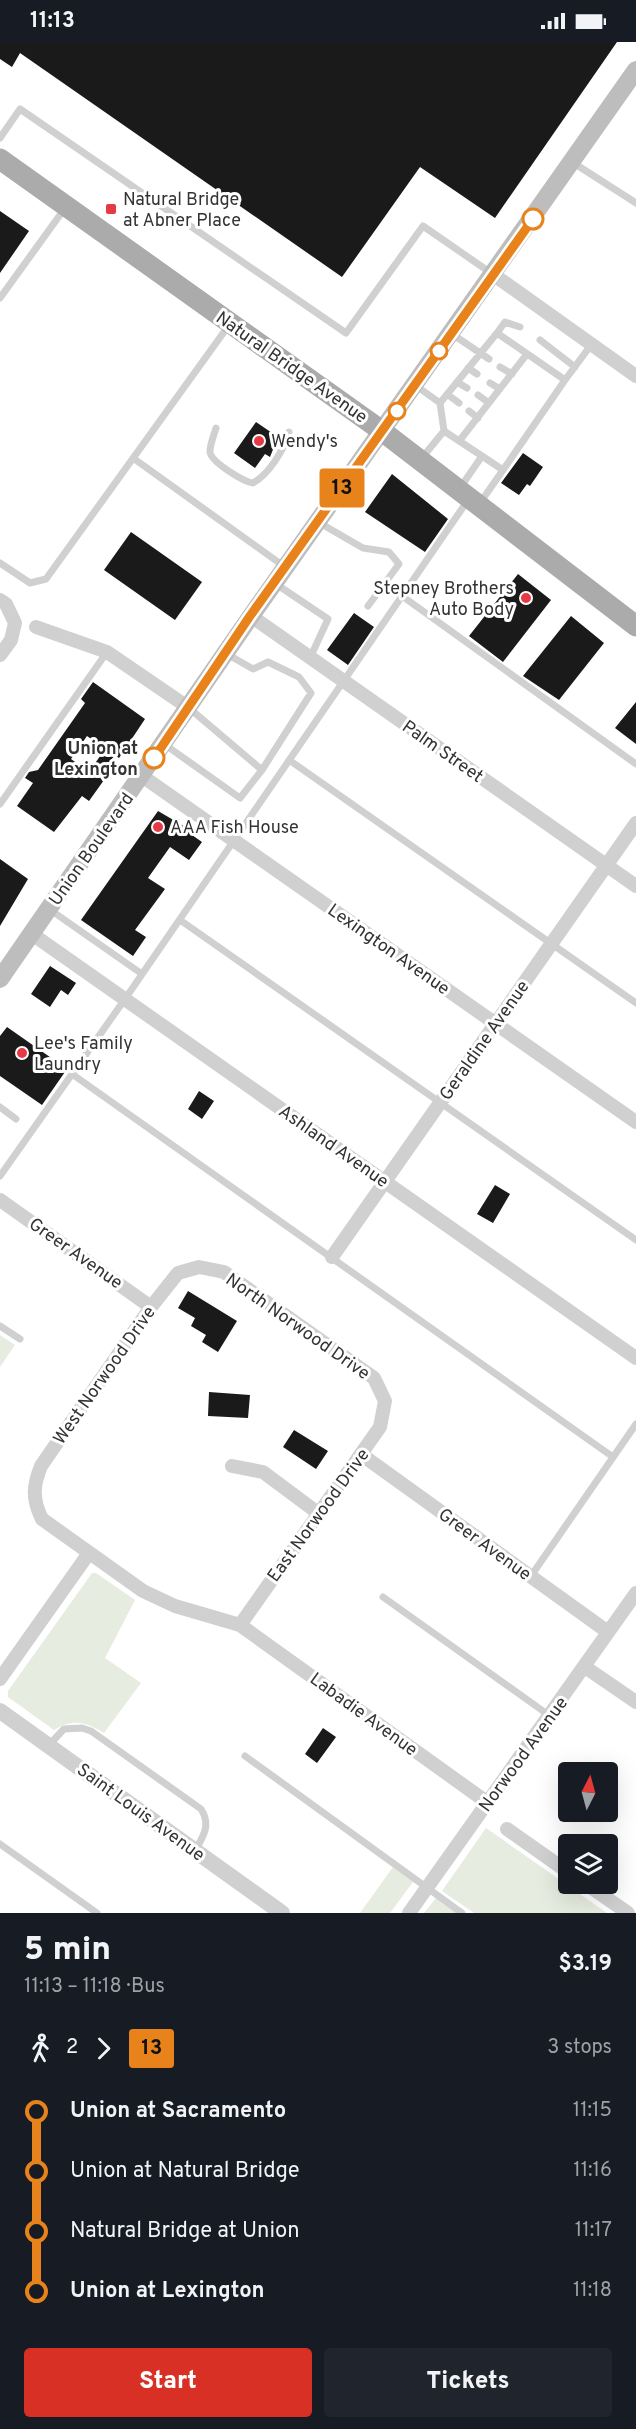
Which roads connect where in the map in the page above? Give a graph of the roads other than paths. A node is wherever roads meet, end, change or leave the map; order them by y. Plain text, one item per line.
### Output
1 (636, 70) edge
2 (0, 138) edge
3 (0, 159) edge
4 (572, 162) junction
5 (636, 203) edge
6 (66, 206) junction
7 (494, 275) junction
8 (0, 298) edge
9 (230, 323) junction
10 (520, 327) dead end
11 (497, 333) junction
12 (452, 334) junction
13 (540, 340) dead end
14 (591, 345) junction
15 (480, 354) junction
16 (527, 354) junction
17 (489, 359) dead end
18 (500, 367) dead end
19 (575, 367) junction
20 (468, 368) junction
21 (477, 374) dead end
22 (512, 374) junction
23 (636, 376) edge
24 (565, 380) junction
25 (457, 382) junction
26 (490, 383) dead end
27 (416, 385) junction
28 (467, 388) dead end
29 (500, 389) junction
30 (447, 394) junction
31 (478, 395) dead end
32 (440, 403) junction
33 (489, 403) junction
34 (459, 404) dead end
35 (469, 411) dead end
36 (478, 418) junction
37 (216, 428) dead end
38 (382, 431) junction
39 (444, 431) junction
40 (289, 432) dead end
41 (460, 440) junction
42 (482, 456) junction
43 (133, 458) junction
44 (420, 460) junction
45 (502, 470) junction
46 (469, 498) junction
47 (318, 522) junction
48 (0, 563) edge
49 (285, 567) junction
50 (274, 583) junction
51 (402, 596) junction
52 (0, 600) edge
53 (368, 606) dead end
54 (250, 616) junction
55 (636, 626) edge
56 (36, 627) dead end
57 (107, 652) junction
58 (225, 653) junction
59 (0, 655) edge
60 (309, 658) junction
61 (344, 681) junction
62 (189, 708) junction
63 (164, 744) junction
64 (289, 760) junction
65 (636, 764) edge
66 (261, 770) junction
67 (142, 776) junction
68 (0, 804) edge
69 (636, 823) edge
70 (234, 841) junction
71 (607, 866) junction
72 (636, 886) edge
73 (49, 909) junction
74 (180, 920) junction
75 (32, 934) junction
76 (552, 944) junction
77 (142, 974) junction
78 (0, 979) edge
79 (125, 999) junction
80 (636, 1003) edge
81 (495, 1024) junction
82 (72, 1074) junction
83 (440, 1103) junction
84 (0, 1107) edge
85 (16, 1119) dead end
86 (636, 1122) edge
87 (0, 1176) edge
88 (385, 1182) junction
89 (0, 1200) edge
90 (636, 1240) edge
91 (332, 1257) junction
92 (199, 1267) joint
93 (152, 1307) junction
94 (0, 1326) edge
95 (20, 1339) dead end
96 (636, 1358) edge
97 (385, 1401) joint
98 (636, 1424) edge
99 (362, 1455) junction
100 (613, 1457) junction
101 (232, 1466) dead end
102 (34, 1502) joint
103 (318, 1513) junction
104 (89, 1553) junction
105 (531, 1576) junction
106 (636, 1593) edge
107 (384, 1597) dead end
108 (240, 1625) junction
109 (608, 1632) junction
110 (585, 1667) junction
111 (0, 1679) edge
112 (636, 1702) edge
113 (0, 1711) edge
114 (550, 1716) junction
115 (48, 1746) junction
116 (245, 1756) dead end
117 (488, 1803) junction
118 (507, 1829) dead end
119 (0, 1844) edge
120 (195, 1851) junction
121 (558, 1865) edge
122 (427, 1887) junction
123 (600, 1894) edge
124 (97, 1913) edge
125 (282, 1913) edge
126 (409, 1913) edge
127 (462, 1913) edge
128 (628, 1913) edge

1 - 4 main road, Union Boulevard
2 - 7 lane
3 - 6 main road, Natural Bridge Avenue
4 - 5 lane
4 - 7 main road, Union Boulevard
6 - 8 lane
6 - 9 main road, Natural Bridge Avenue
7 - 12 main road, Union Boulevard
7 - 14 street
9 - 38 main road, Natural Bridge Avenue
9 - 43 lane
10 - 11 lane
11 - 15 lane
11 - 16 lane
12 - 15 lane
12 - 27 main road, Union Boulevard
13 - 19 lane
14 - 19 lane
14 - 23 street
15 - 17 lane
15 - 20 lane
16 - 22 lane
16 - 24 lane
18 - 22 lane
19 - 24 lane
20 - 21 lane
20 - 25 lane
22 - 29 lane
24 - 45 lane
25 - 28 lane
25 - 30 lane
26 - 29 lane
27 - 32 lane
27 - 38 main road, Union Boulevard
29 - 33 lane
30 - 32 lane
30 - 34 lane
31 - 33 lane
32 - 39 lane
33 - 36 lane
35 - 36 lane
36 - 41 lane
37 - 40 lane
38 - 44 main road, Natural Bridge Avenue
38 - 47 main road, Union Boulevard
39 - 41 lane
39 - 44 lane
41 - 42 lane
42 - 45 lane
42 - 46 lane
43 - 48 lane
43 - 49 lane
44 - 46 main road, Natural Bridge Avenue
45 - 46 lane
46 - 51 lane
46 - 55 main road, Natural Bridge Avenue
47 - 49 main road, Union Boulevard
47 - 53 lane
49 - 50 main road, Union Boulevard
50 - 54 main road, Union Boulevard
50 - 60 lane
51 - 61 lane
51 - 65 lane
52 - 59 street
54 - 58 main road, Union Boulevard
54 - 60 street, Palm Street
56 - 57 street
57 - 62 street
57 - 68 lane
58 - 62 main road, Union Boulevard
58 - 66 lane
60 - 61 street, Palm Street
61 - 64 lane
61 - 71 street, Palm Street
62 - 63 main road, Union Boulevard
62 - 66 lane
63 - 66 lane
63 - 67 main road, Union Boulevard
64 - 70 lane
64 - 76 lane
67 - 70 street, Lexington Avenue
67 - 73 main road, Union Boulevard
69 - 71 street, Geraldine Avenue
70 - 74 lane
70 - 81 street, Lexington Avenue
71 - 72 street, Palm Street
71 - 76 street, Geraldine Avenue
73 - 75 main road, Union Boulevard
73 - 77 lane
74 - 77 lane
74 - 83 lane
75 - 78 main road, Union Boulevard
75 - 79 street, Ashland Avenue
76 - 80 lane
76 - 81 street, Geraldine Avenue
77 - 79 lane
79 - 82 lane
79 - 88 street, Ashland Avenue
81 - 83 street, Geraldine Avenue
81 - 86 street, Lexington Avenue
82 - 87 lane
82 - 91 lane
83 - 88 street, Geraldine Avenue
83 - 90 lane
84 - 85 lane
88 - 91 street, Geraldine Avenue
88 - 96 street, Ashland Avenue
89 - 93 street, Greer Avenue
91 - 100 lane
92 - 93 street, West Norwood Drive
92 - 97 street, North Norwood Drive
93 - 102 street, West Norwood Drive
94 - 95 lane
97 - 99 street, East Norwood Drive
98 - 100 lane
99 - 103 street, East Norwood Drive
99 - 105 street, Greer Avenue
100 - 105 lane
101 - 103 street
102 - 104 street, Labadie Avenue
103 - 108 street, East Norwood Drive
104 - 108 street, Labadie Avenue
104 - 111 street
105 - 109 street, Greer Avenue
106 - 109 street, Norwood Avenue
107 - 114 lane
108 - 117 street, Labadie Avenue
109 - 110 street, Norwood Avenue
110 - 112 street
110 - 114 street, Norwood Avenue
113 - 115 street, Saint Louis Avenue
114 - 117 street, Norwood Avenue
115 - 120 street, Saint Louis Avenue
115 - 120 lane
116 - 122 lane
117 - 122 street, Norwood Avenue
118 - 121 street
119 - 124 lane
120 - 125 street, Saint Louis Avenue
122 - 126 street, Norwood Avenue
122 - 127 lane
123 - 128 street

